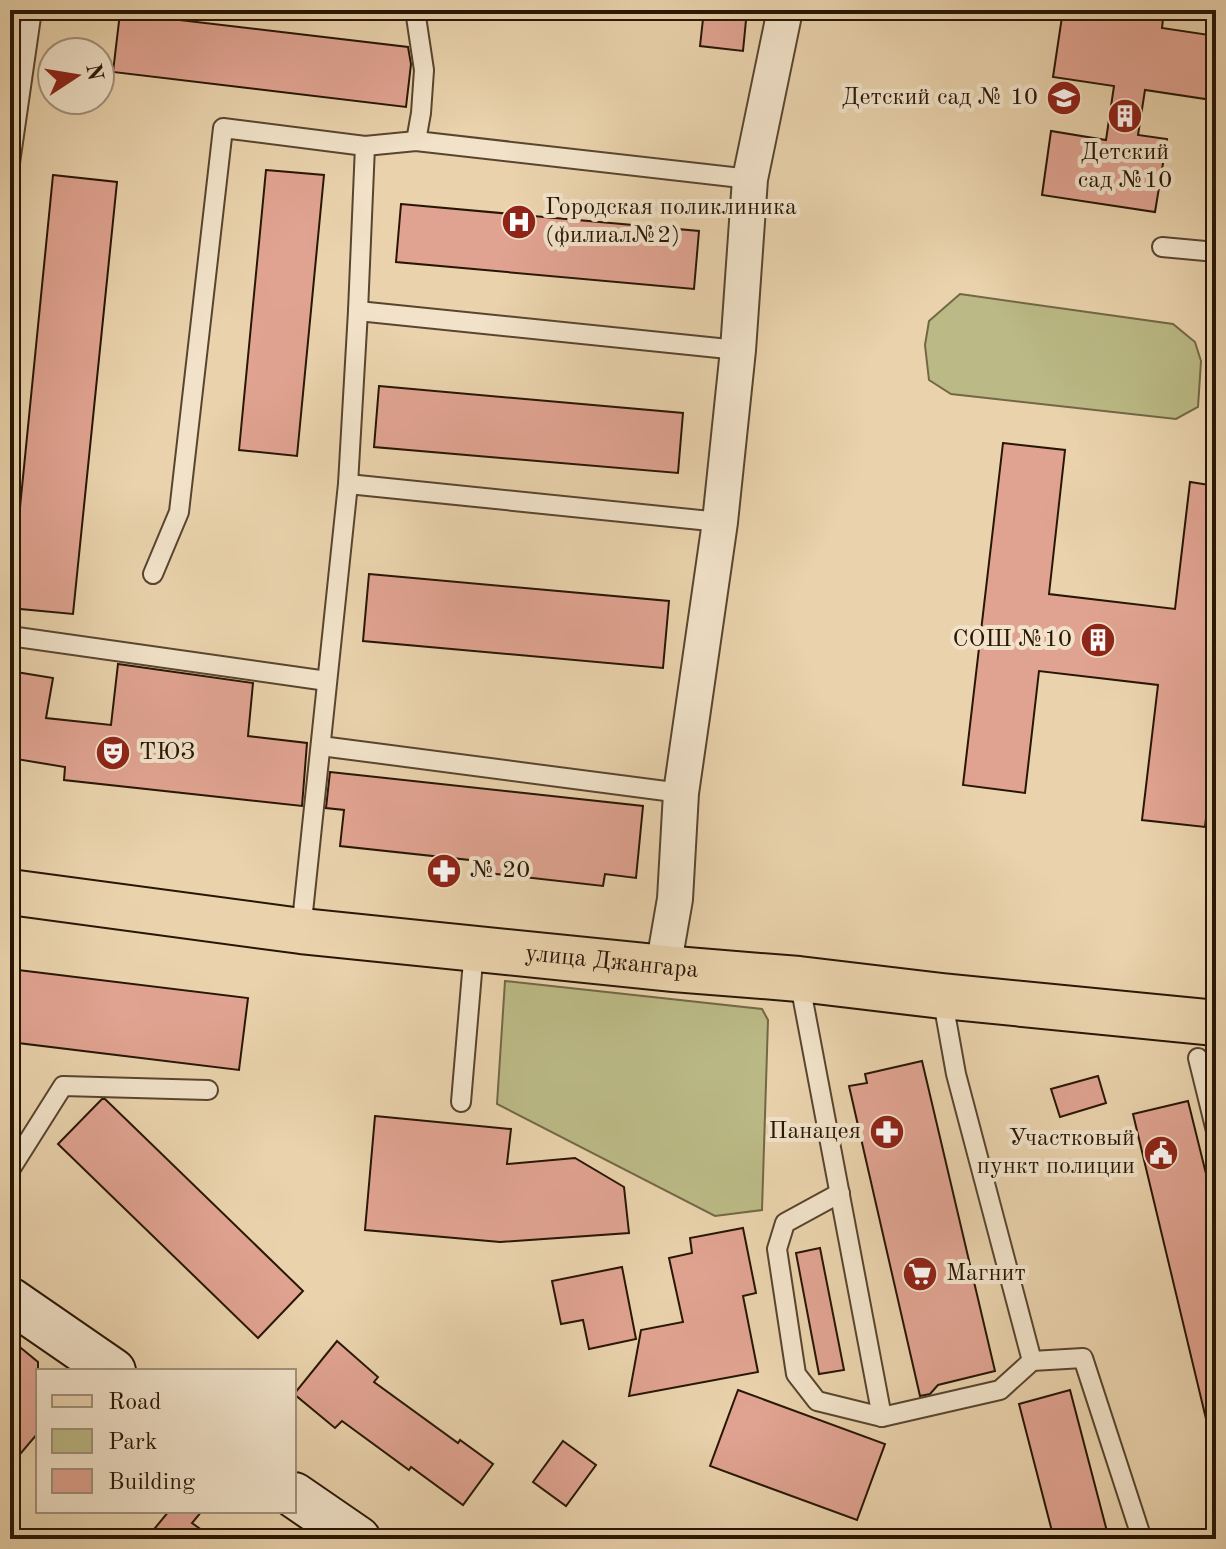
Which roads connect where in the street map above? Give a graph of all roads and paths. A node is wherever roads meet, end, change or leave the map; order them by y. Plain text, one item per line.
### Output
1 (32, 10) edge
2 (415, 10) edge
3 (785, 10) edge
4 (416, 141) junction
5 (365, 146) junction
6 (10, 163) edge
7 (750, 179) junction
8 (1162, 247) dead end
9 (1216, 252) edge
10 (358, 311) junction
11 (738, 350) junction
12 (348, 484) junction
13 (720, 522) junction
14 (153, 574) dead end
15 (10, 636) edge
16 (327, 681) junction
17 (321, 746) junction
18 (681, 793) junction
19 (10, 892) edge
20 (301, 931) junction
21 (474, 949) junction
22 (663, 968) junction
23 (799, 979) junction
24 (942, 996) junction
25 (1207, 1040) edge
26 (208, 1090) dead end
27 (461, 1102) dead end
28 (1216, 1131) edge
29 (10, 1170) edge
30 (840, 1193) junction
31 (10, 1300) edge
32 (1032, 1361) junction
33 (110, 1369) edge
34 (882, 1417) junction
35 (296, 1496) edge
36 (358, 1539) edge
37 (1142, 1539) edge

1 - 6 lane
2 - 4 lane
3 - 7 street
4 - 5 lane
4 - 7 lane
5 - 10 lane
5 - 14 lane
7 - 11 street
8 - 9 lane
10 - 11 lane
10 - 12 lane
11 - 13 street
12 - 13 lane
12 - 16 lane
13 - 18 street
15 - 16 lane
16 - 17 lane
17 - 18 lane
17 - 20 lane
18 - 22 street
19 - 20 main road, улица Джангара
20 - 21 main road, улица Джангара
21 - 22 main road, улица Джангара
21 - 27 lane
22 - 23 main road, улица Джангара
23 - 24 main road, улица Джангара
23 - 30 lane
24 - 25 main road, улица Джангара
24 - 32 lane
25 - 28 lane
26 - 29 lane
30 - 34 lane
30 - 34 lane
31 - 33 street
32 - 34 lane
32 - 37 lane
35 - 36 street

